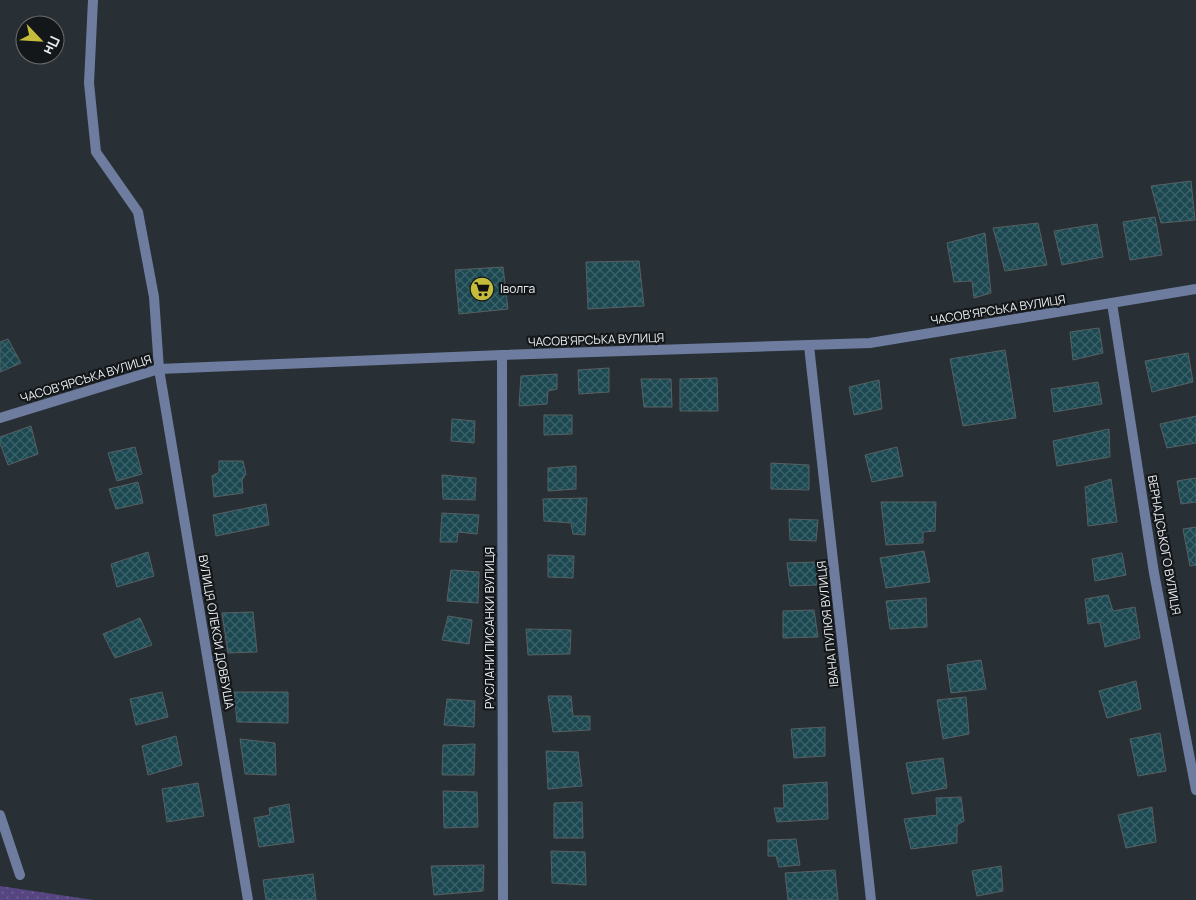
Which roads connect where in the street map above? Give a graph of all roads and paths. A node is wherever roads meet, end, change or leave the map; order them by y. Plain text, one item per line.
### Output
1 (94, 0) edge
2 (1196, 289) edge
3 (1112, 303) junction
4 (809, 346) junction
5 (502, 355) junction
6 (158, 369) junction
7 (0, 418) edge
8 (1196, 790) edge
9 (0, 815) edge
10 (20, 875) dead end
11 (248, 900) edge
12 (502, 900) edge
13 (871, 900) edge

1 - 6 street, ВУЛИЦЯ ОЛЕКСИ ДОВБУША
2 - 3 street, ЧАСОВ'ЯРСЬКА ВУЛИЦЯ
3 - 4 street, ЧАСОВ'ЯРСЬКА ВУЛИЦЯ
3 - 8 street, ВЕРНАДСЬКОГО ВУЛИЦЯ
4 - 5 street, ЧАСОВ'ЯРСЬКА ВУЛИЦЯ
4 - 13 street, ІВАНА ПУЛЮЯ ВУЛИЦЯ
5 - 6 street, ЧАСОВ'ЯРСЬКА ВУЛИЦЯ
5 - 12 street, РУСЛАНИ ПИСАНКИ ВУЛИЦЯ
6 - 7 street, ЧАСОВ'ЯРСЬКА ВУЛИЦЯ
6 - 11 street, ВУЛИЦЯ ОЛЕКСИ ДОВБУША
9 - 10 street

